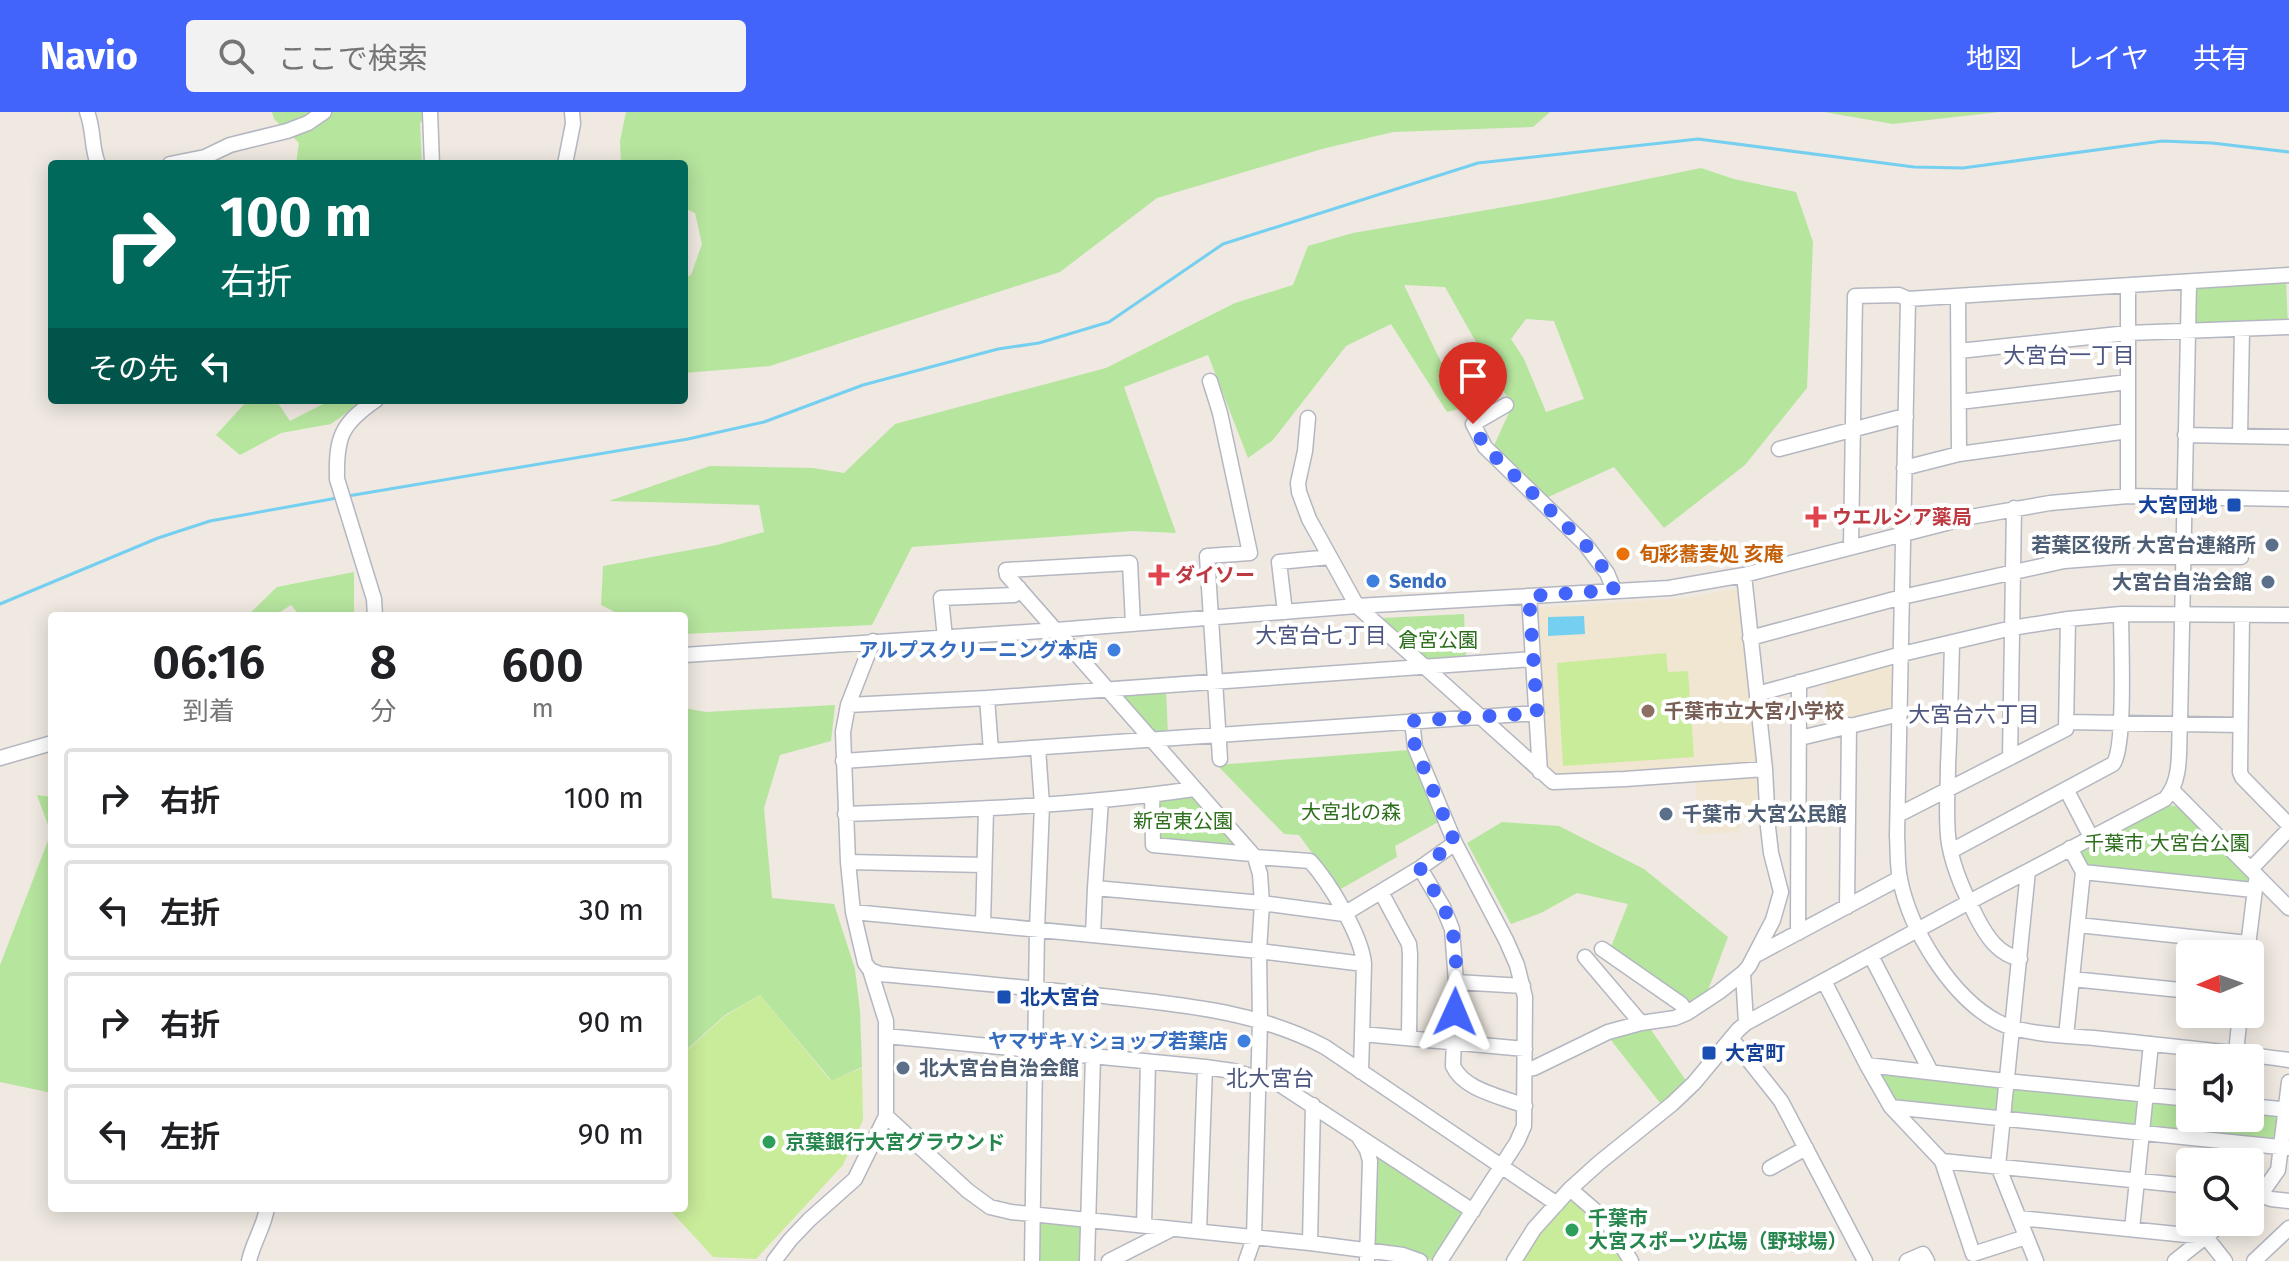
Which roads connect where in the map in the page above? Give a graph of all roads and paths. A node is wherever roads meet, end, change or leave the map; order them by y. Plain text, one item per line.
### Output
1 (324, 112) edge
2 (430, 112) edge
3 (572, 112) edge
4 (88, 113) edge
5 (96, 160) edge
6 (190, 160) edge
7 (432, 160) edge
8 (566, 160) edge
9 (2289, 275) edge
10 (2189, 283) junction
11 (2128, 286) junction
12 (1958, 296) junction
13 (1908, 299) junction
14 (2289, 327) edge
15 (2242, 329) junction
16 (2188, 332) junction
17 (2128, 333) junction
18 (1959, 351) junction
19 (1210, 381) dead end
20 (2128, 382) junction
21 (1959, 402) junction
22 (370, 404) edge
23 (1506, 405) dead end
24 (1906, 417) junction
25 (1308, 418) dead end
26 (1853, 429) junction
27 (2128, 431) junction
28 (2185, 435) junction
29 (2240, 436) junction
30 (2289, 437) edge
31 (1779, 449) dead end
32 (1959, 454) junction
33 (1904, 468) junction
34 (2128, 496) junction
35 (2184, 498) junction
36 (2289, 499) edge
37 (2014, 508) junction
38 (1903, 534) junction
39 (1851, 546) junction
40 (1330, 557) junction
41 (2182, 557) junction
42 (2241, 557) dead end
43 (2013, 572) junction
44 (1744, 575) junction
45 (1019, 588) junction
46 (1614, 590) junction
47 (1529, 596) junction
48 (1902, 597) junction
49 (1357, 606) junction
50 (375, 612) edge
51 (1285, 612) junction
52 (2121, 614) junction
53 (2182, 614) junction
54 (2242, 615) junction
55 (2289, 615) edge
56 (1210, 618) junction
57 (2068, 619) junction
58 (1133, 624) junction
59 (2012, 628) junction
60 (1056, 630) junction
61 (945, 638) junction
62 (1750, 638) junction
63 (873, 641) junction
64 (1952, 643) junction
65 (1902, 654) junction
66 (688, 655) edge
67 (1533, 659) junction
68 (1423, 666) junction
69 (1215, 682) junction
70 (1799, 682) junction
71 (1108, 689) junction
72 (1757, 694) junction
73 (987, 698) junction
74 (848, 705) junction
75 (1537, 713) junction
76 (1900, 714) junction
77 (1478, 716) junction
78 (1412, 721) junction
79 (2066, 722) junction
80 (2120, 722) junction
81 (2180, 723) junction
82 (1849, 725) junction
83 (2240, 725) junction
84 (1219, 734) junction
85 (1152, 738) junction
86 (1800, 738) junction
87 (48, 744) edge
88 (1038, 748) junction
89 (991, 751) junction
90 (0, 758) edge
91 (2010, 758) junction
92 (1220, 759) dead end
93 (843, 761) junction
94 (1765, 769) junction
95 (1540, 772) junction
96 (1194, 789) junction
97 (2066, 789) junction
98 (1948, 790) junction
99 (2173, 791) junction
100 (1152, 795) junction
101 (1101, 800) junction
102 (1042, 805) junction
103 (986, 809) junction
104 (845, 814) junction
105 (1898, 815) junction
106 (2289, 827) edge
107 (2091, 837) junction
108 (1455, 843) junction
109 (2070, 848) junction
110 (1951, 851) junction
111 (1253, 855) junction
112 (848, 862) junction
113 (984, 865) junction
114 (1420, 868) junction
115 (2028, 871) junction
116 (2083, 872) junction
117 (1900, 878) junction
118 (2254, 879) junction
119 (1095, 888) junction
120 (1381, 892) junction
121 (1969, 902) junction
122 (1262, 903) junction
123 (1847, 907) junction
124 (2289, 908) edge
125 (853, 912) junction
126 (1344, 914) junction
127 (983, 924) junction
128 (2078, 925) junction
129 (1037, 929) junction
130 (1919, 929) junction
131 (1798, 933) junction
132 (1093, 935) junction
133 (2188, 940) edge
134 (2248, 940) edge
135 (1602, 949) dead end
136 (1259, 951) junction
137 (1755, 955) junction
138 (1871, 956) junction
139 (1585, 957) dead end
140 (2020, 959) junction
141 (1364, 964) junction
142 (870, 970) junction
143 (1743, 973) junction
144 (2072, 979) junction
145 (1824, 981) junction
146 (1456, 982) junction
147 (1523, 986) junction
148 (1037, 988) junction
149 (2176, 990) edge
150 (1687, 1013) junction
151 (1260, 1021) junction
152 (1641, 1023) junction
153 (1746, 1023) junction
154 (2013, 1028) junction
155 (1362, 1034) junction
156 (886, 1036) junction
157 (2066, 1036) junction
158 (1409, 1038) junction
159 (1731, 1038) junction
160 (1454, 1042) junction
161 (2151, 1044) junction
162 (2176, 1047) edge
163 (1525, 1049) junction
164 (1036, 1051) junction
165 (1093, 1056) junction
166 (2264, 1057) edge
167 (2289, 1060) edge
168 (1148, 1062) junction
169 (1867, 1065) junction
170 (1205, 1067) junction
171 (1525, 1070) junction
172 (1361, 1072) junction
173 (1931, 1072) junction
174 (1258, 1078) junction
175 (2006, 1081) junction
176 (2289, 1082) edge
177 (2146, 1095) junction
178 (2176, 1098) edge
179 (1313, 1105) junction
180 (1525, 1106) junction
181 (1891, 1107) junction
182 (2264, 1108) edge
183 (2287, 1110) edge
184 (886, 1116) junction
185 (2002, 1118) junction
186 (2141, 1133) junction
187 (1357, 1136) junction
188 (1806, 1148) junction
189 (2285, 1148) edge
190 (1942, 1161) junction
191 (1998, 1166) junction
192 (1503, 1167) junction
193 (1770, 1168) dead end
194 (2137, 1181) junction
195 (2176, 1185) edge
196 (2264, 1187) edge
197 (1570, 1189) junction
198 (2264, 1198) edge
199 (2289, 1201) edge
200 (1557, 1204) junction
201 (1473, 1211) junction
202 (267, 1212) edge
203 (1034, 1214) junction
204 (2019, 1218) junction
205 (1088, 1221) junction
206 (1144, 1226) junction
207 (2289, 1228) edge
208 (1172, 1229) junction
209 (2132, 1229) junction
210 (1199, 1231) junction
211 (2026, 1237) junction
212 (2206, 1237) junction
213 (1254, 1238) junction
214 (1310, 1243) junction
215 (1997, 1254) edge
216 (1367, 1256) edge
217 (249, 1261) edge
218 (774, 1261) edge
219 (1032, 1261) edge
220 (1087, 1261) edge
221 (1109, 1261) edge
222 (1246, 1261) edge
223 (1420, 1261) edge
224 (1440, 1261) edge
225 (1514, 1261) edge
226 (1631, 1261) edge
227 (1865, 1261) edge
228 (1907, 1261) edge
229 (1927, 1261) edge
230 (1980, 1261) edge
231 (2036, 1261) edge
232 (2175, 1261) edge
233 (2225, 1261) edge
234 (2254, 1261) edge

1 - 6 street
2 - 7 street
3 - 8 street
4 - 5 street
9 - 10 street
10 - 11 street
10 - 16 street
11 - 12 street
11 - 17 street
12 - 13 street
12 - 18 street
13 - 24 street
13 - 26 street
14 - 15 street
15 - 16 street
15 - 29 street
16 - 17 street
16 - 28 street
17 - 18 street
17 - 20 street
18 - 21 street
19 - 56 street
20 - 21 street
20 - 27 street
21 - 32 street
22 - 50 street
23 - 46 street
24 - 26 street
24 - 33 street
25 - 40 street
26 - 31 street
26 - 39 street
27 - 32 street
27 - 34 street
28 - 29 street
28 - 35 street
29 - 30 street
32 - 33 street
33 - 38 street
34 - 35 street
34 - 37 street
35 - 36 street
35 - 41 street
37 - 38 street
37 - 43 street
38 - 39 street
38 - 48 street
39 - 44 street
40 - 49 street
40 - 51 street
41 - 42 street
41 - 43 street
41 - 53 street
43 - 48 street
43 - 59 street
44 - 46 street
44 - 62 street
45 - 58 street
45 - 60 street
45 - 61 street
46 - 47 street
47 - 49 street
47 - 67 street
48 - 62 street
48 - 65 street
49 - 51 street
49 - 68 street
51 - 56 street
52 - 53 street
52 - 57 street
52 - 80 street
53 - 54 street
53 - 81 street
54 - 55 street
54 - 83 street
56 - 58 street
56 - 69 street
57 - 59 street
57 - 79 street
58 - 60 street
59 - 64 street
59 - 91 street
60 - 61 street
60 - 71 street
61 - 63 street
62 - 72 street
63 - 66 street
63 - 74 street
64 - 65 street
64 - 98 street
65 - 70 street
65 - 76 street
67 - 68 street
67 - 75 street
68 - 69 street
68 - 77 street
69 - 71 street
69 - 84 street
70 - 72 street
70 - 86 street
71 - 73 street
71 - 85 street
72 - 94 street
73 - 74 street
73 - 89 street
74 - 93 street
75 - 77 street
75 - 95 street
76 - 82 street
76 - 105 street
77 - 78 street
77 - 95 street
78 - 84 street
78 - 108 street
79 - 80 street
79 - 91 street
80 - 81 street
80 - 97 street
81 - 83 street
81 - 99 street
82 - 86 street
82 - 123 street
83 - 106 street
84 - 85 street
84 - 92 street
85 - 88 street
85 - 96 street
86 - 131 street
87 - 90 street
88 - 89 street
88 - 102 street
89 - 93 street
91 - 98 street
93 - 104 street
94 - 95 street
94 - 137 street
96 - 100 street
96 - 111 street
97 - 107 street
97 - 110 street
98 - 105 street
98 - 110 street
99 - 107 street
99 - 118 street
100 - 101 street
100 - 111 street
101 - 102 street
101 - 119 street
102 - 103 street
102 - 129 street
103 - 104 street
103 - 113 street
104 - 112 street
105 - 117 street
106 - 118 street
107 - 109 street
108 - 114 street
108 - 147 street
109 - 115 street
109 - 116 street
110 - 121 street
111 - 122 street
111 - 126 street
112 - 113 street
112 - 125 street
113 - 127 street
114 - 120 street
114 - 146 street
115 - 121 street
115 - 140 street
116 - 118 street
116 - 128 street
117 - 123 street
117 - 130 street
118 - 124 street
118 - 134 street
119 - 122 street
119 - 132 street
120 - 126 street
120 - 158 street
121 - 130 street
121 - 140 street
122 - 126 street
122 - 136 street
123 - 131 street
125 - 127 street
125 - 142 street
126 - 141 street
127 - 129 street
128 - 133 street
128 - 144 street
129 - 132 street
129 - 148 street
130 - 138 street
130 - 154 street
131 - 137 street
132 - 136 street
135 - 150 street
136 - 141 street
136 - 151 street
137 - 143 street
138 - 145 street
138 - 173 street
139 - 152 street
140 - 154 street
141 - 155 street
142 - 148 street
142 - 156 street
143 - 150 street
143 - 153 street
144 - 149 street
144 - 157 street
145 - 153 street
145 - 169 street
146 - 147 street
146 - 160 street
147 - 163 street
148 - 151 street
148 - 164 street
150 - 152 street
151 - 172 street
151 - 174 street
152 - 171 street
153 - 159 street
154 - 157 street
154 - 175 street
155 - 158 street
155 - 172 street
156 - 164 street
156 - 184 street
157 - 161 street
158 - 160 street
159 - 188 street
159 - 197 street
160 - 163 street
160 - 180 street
161 - 162 street
161 - 177 street
163 - 171 street
164 - 165 street
164 - 203 street
165 - 168 street
165 - 205 street
166 - 167 street
168 - 170 street
168 - 206 street
169 - 173 street
169 - 181 street
170 - 174 street
170 - 210 street
171 - 180 street
172 - 192 street
173 - 175 street
174 - 179 street
174 - 213 street
175 - 177 street
175 - 185 street
176 - 183 street
177 - 178 street
177 - 186 street
179 - 187 street
179 - 214 street
180 - 192 street
181 - 185 street
181 - 190 street
182 - 183 street
183 - 189 street
184 - 203 street
184 - 218 street
185 - 186 street
185 - 191 street
186 - 189 street
186 - 194 street
187 - 201 street
187 - 216 street
188 - 193 street
188 - 227 street
189 - 196 street
190 - 191 street
190 - 215 street
191 - 194 street
191 - 204 street
192 - 200 street
192 - 201 street
194 - 195 street
194 - 209 street
197 - 200 street
197 - 226 street
198 - 199 street
200 - 225 street
201 - 224 street
202 - 217 street
203 - 205 street
203 - 219 street
204 - 209 street
204 - 211 street
205 - 206 street
205 - 220 street
206 - 208 street
207 - 234 street
208 - 210 street
208 - 221 street
209 - 212 street
210 - 213 street
211 - 215 street
211 - 231 street
212 - 232 street
212 - 233 street
213 - 214 street
213 - 222 street
214 - 216 street
215 - 230 street
216 - 223 street
228 - 229 street

